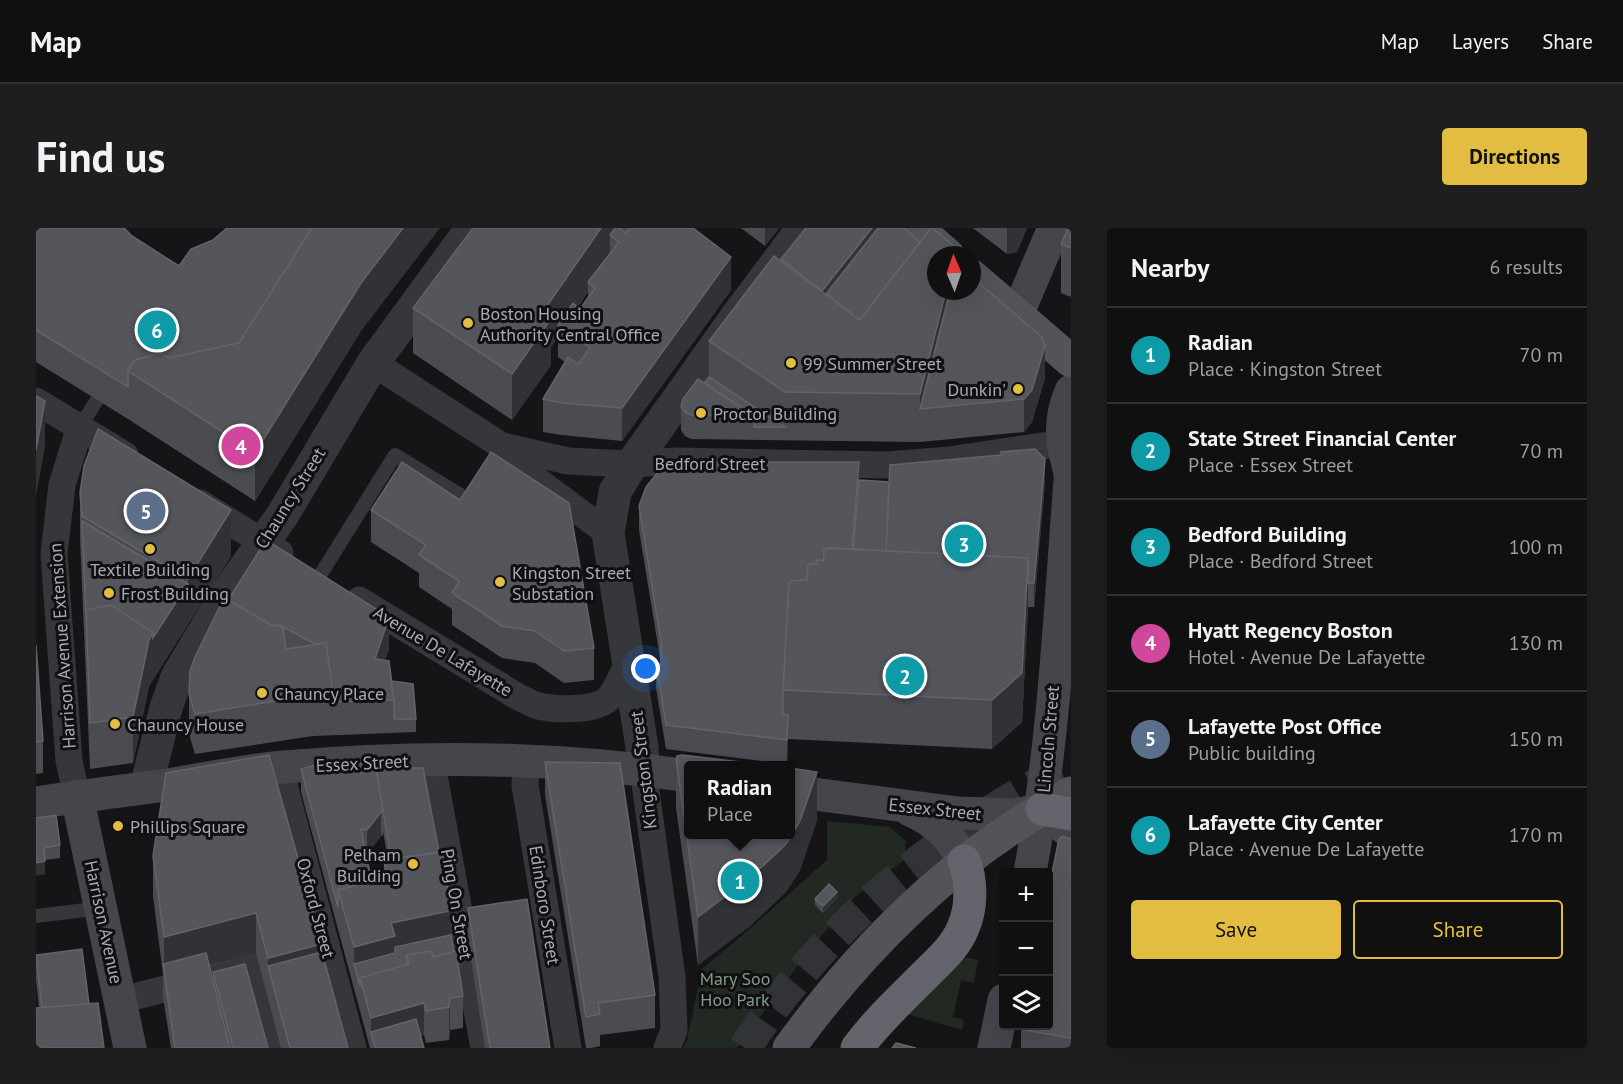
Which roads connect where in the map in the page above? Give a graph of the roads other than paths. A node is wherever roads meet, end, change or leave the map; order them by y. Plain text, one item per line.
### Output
1 (472, 228) edge
2 (803, 228) edge
3 (917, 228) edge
4 (1054, 228) edge
5 (938, 246) edge
6 (981, 284) edge
7 (1017, 315) junction
8 (1071, 361) edge
9 (373, 363) junction
10 (1071, 391) edge
11 (97, 400) dead end
12 (36, 401) edge
13 (80, 427) junction
14 (1063, 443) junction
15 (502, 446) junction
16 (632, 464) junction
17 (147, 469) edge
18 (1071, 475) edge
19 (176, 488) edge
20 (462, 496) edge
21 (608, 533) junction
22 (264, 542) junction
23 (45, 555) edge
24 (319, 577) junction
25 (629, 661) junction
26 (431, 759) junction
27 (526, 763) junction
28 (281, 767) junction
29 (643, 770) junction
30 (684, 775) edge
31 (146, 787) junction
32 (795, 791) edge
33 (1071, 793) edge
34 (76, 796) junction
35 (36, 803) edge
36 (897, 806) junction
37 (1056, 812) edge
38 (1071, 833) edge
39 (964, 861) junction
40 (1031, 868) edge
41 (102, 908) junction
42 (36, 916) edge
43 (121, 1000) junction
44 (999, 1024) edge
45 (130, 1048) edge
46 (274, 1048) edge
47 (353, 1048) edge
48 (484, 1048) edge
49 (568, 1048) edge
50 (667, 1048) edge
51 (789, 1048) edge
52 (857, 1048) edge
53 (994, 1048) edge

1 - 9 street, Chauncy Street
2 - 16 street, Kingston Street
3 - 5 main road
4 - 7 main road
6 - 7 main road
7 - 8 main road
9 - 15 street, Bedford Street
9 - 22 street, Chauncy Street
10 - 14 main road, Lincoln Street
11 - 13 lane
12 - 13 street
13 - 17 street
13 - 23 street, Harrison Avenue Extension
14 - 16 street, Bedford Street
14 - 18 main road, Lincoln Street
15 - 16 street, Bedford Street
15 - 21 street, Bedford Street
16 - 21 street, Kingston Street
18 - 37 main road, Lincoln Street
19 - 22 street, Avenue De Lafayette
20 - 24 lane
21 - 25 street, Kingston Street
22 - 24 street, Avenue De Lafayette
22 - 31 street, Chauncy Street
23 - 34 street, Harrison Avenue Extension
24 - 25 street, Avenue De Lafayette
25 - 29 street, Kingston Street
26 - 27 main road, Essex Street
26 - 28 main road, Essex Street
26 - 48 street, Ping On Street
27 - 29 main road, Essex Street
27 - 49 street, Edinboro Street
28 - 31 main road, Essex Street
28 - 47 street, Oxford Street
29 - 30 main road, Essex Street
29 - 50 street, Kingston Street
31 - 34 main road, Essex Street
32 - 36 main road, Essex Street
33 - 37 main road
34 - 35 main road, Essex Street
34 - 41 main road, Harrison Avenue
36 - 37 main road, Essex Street
36 - 39 main road
37 - 38 main road
37 - 39 main road
37 - 40 main road, Lincoln Street
39 - 51 main road
39 - 52 highway
41 - 42 lane
41 - 43 main road, Harrison Avenue
43 - 45 main road, Harrison Avenue
43 - 46 street
44 - 53 main road

